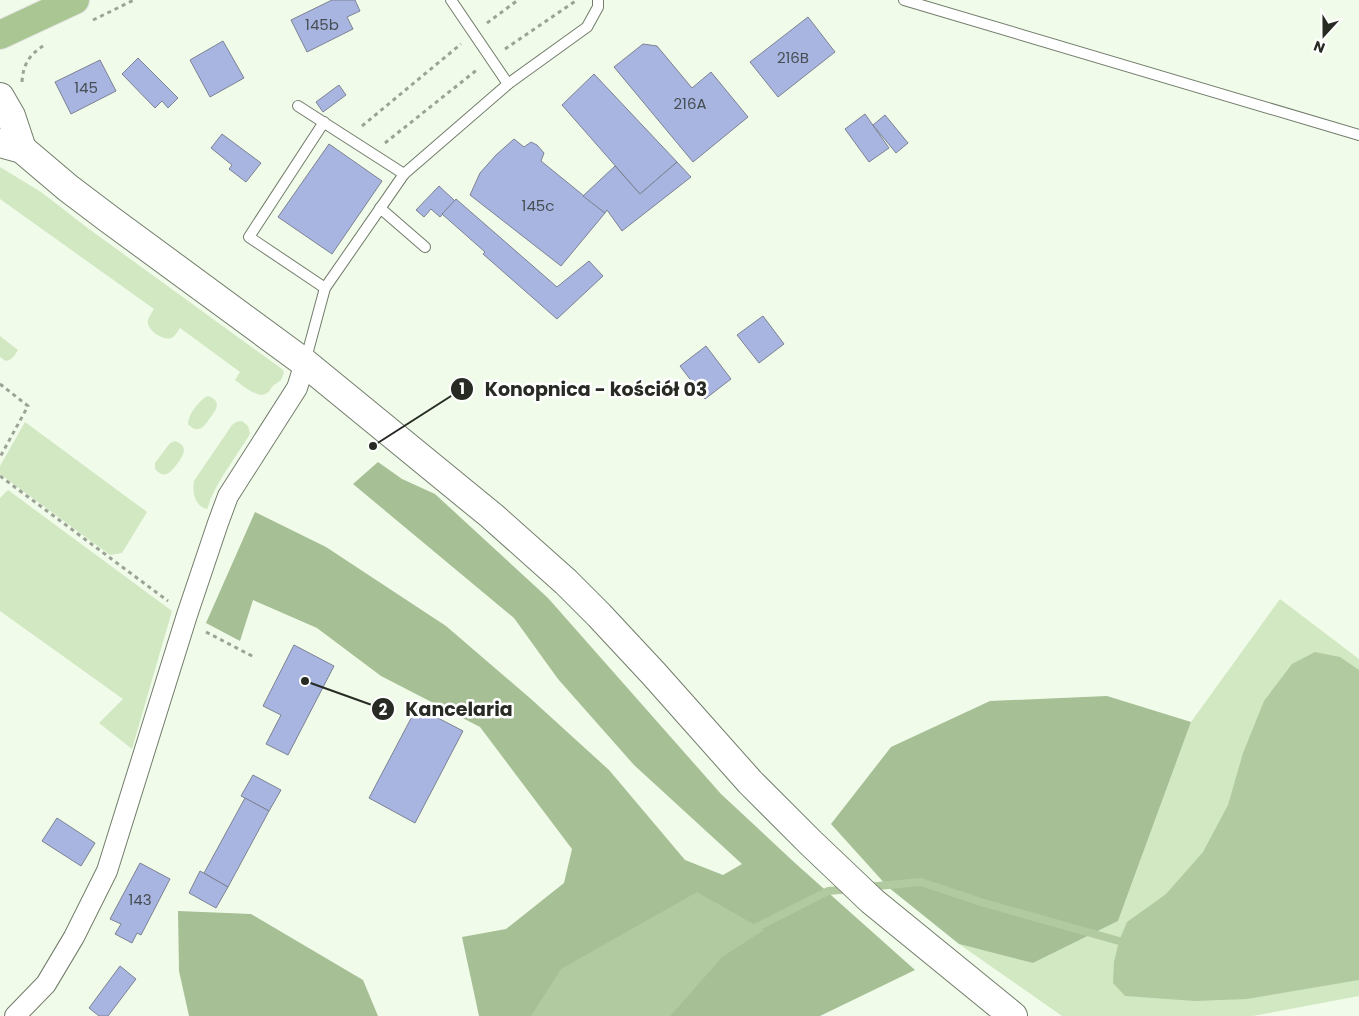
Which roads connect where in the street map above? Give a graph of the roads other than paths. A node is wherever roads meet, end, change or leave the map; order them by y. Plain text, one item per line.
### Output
1 (451, 0) edge
2 (598, 0) edge
3 (904, 0) edge
4 (80, 12) edge
5 (0, 36) edge
6 (508, 84) junction
7 (11, 89) edge
8 (298, 106) dead end
9 (324, 122) junction
10 (1359, 135) edge
11 (11, 146) edge
12 (404, 174) junction
13 (380, 208) junction
14 (425, 247) dead end
15 (325, 288) junction
16 (305, 363) junction
17 (1002, 1010) edge
18 (15, 1016) edge

1 - 6 lane
2 - 6 lane
3 - 10 lane
4 - 5 main road
6 - 12 lane
7 - 11 street
8 - 9 lane
9 - 12 lane
9 - 15 lane
11 - 16 street
12 - 13 lane
13 - 14 lane
13 - 15 lane
15 - 16 lane
16 - 17 street
16 - 18 street

